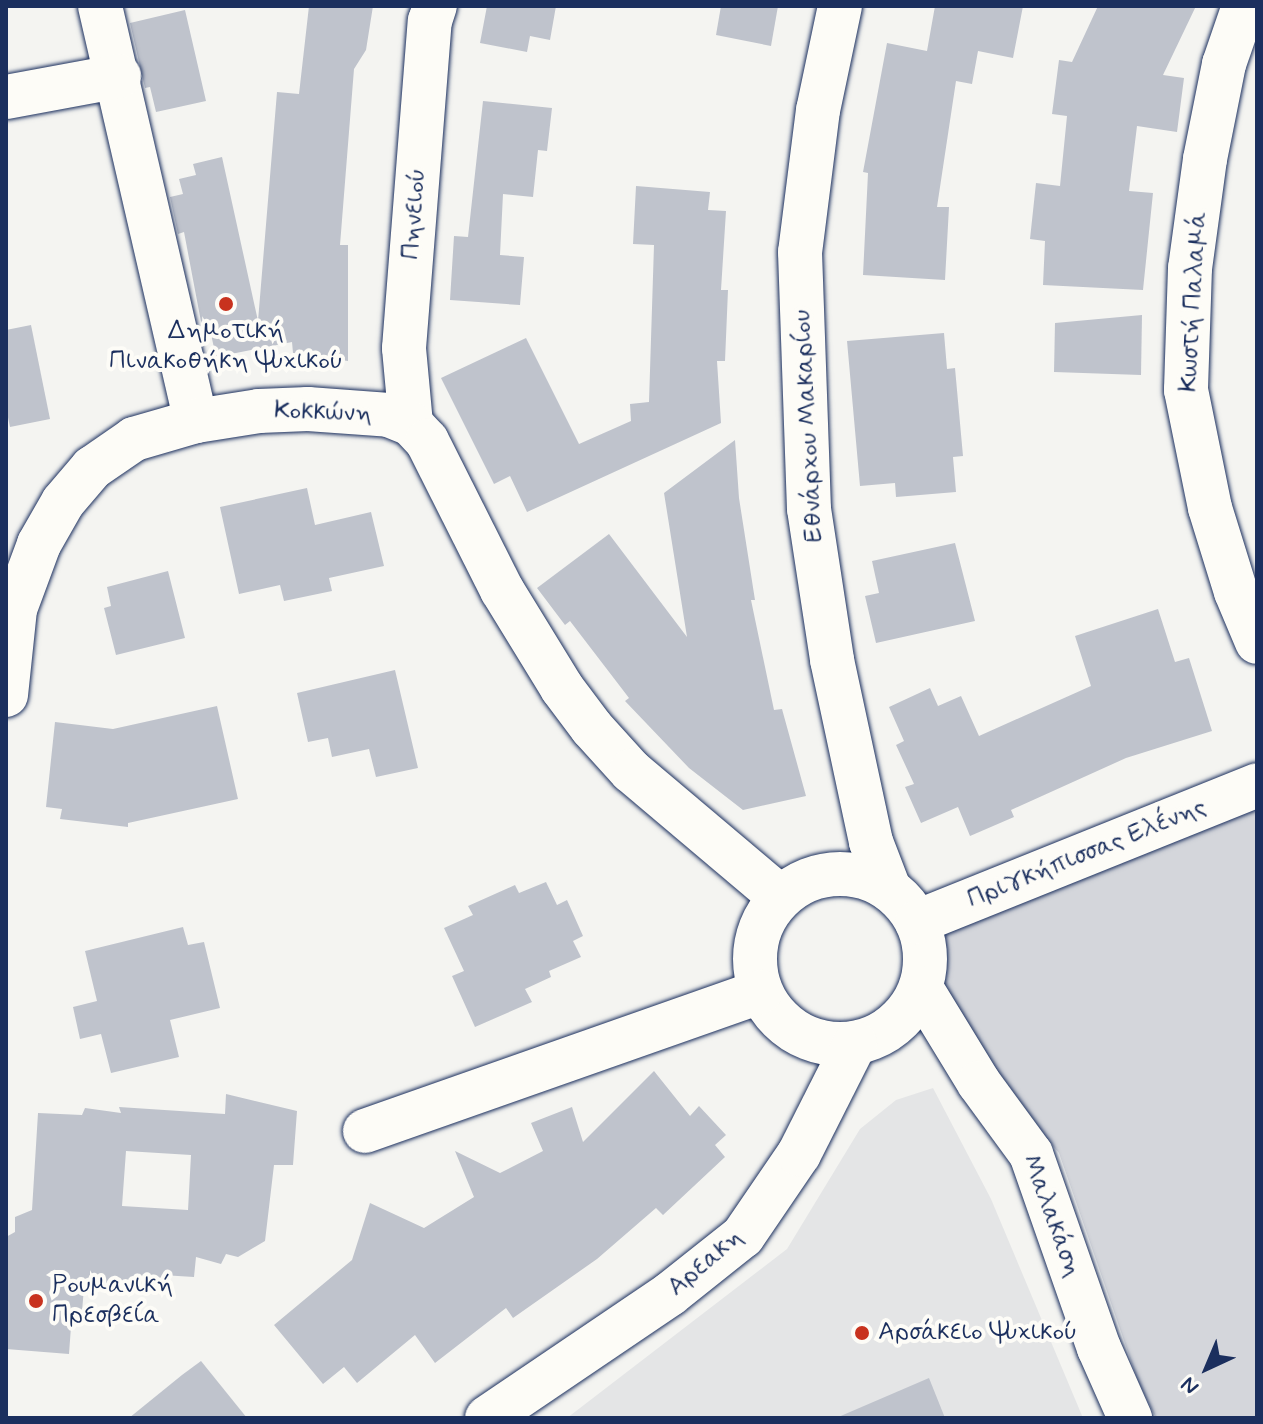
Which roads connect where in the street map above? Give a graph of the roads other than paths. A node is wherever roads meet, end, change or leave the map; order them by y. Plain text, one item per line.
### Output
1 (100, 6) edge
2 (435, 6) edge
3 (840, 6) edge
4 (1244, 6) edge
5 (119, 76) junction
6 (6, 97) edge
7 (196, 421) junction
8 (411, 424) junction
9 (1257, 642) edge
10 (6, 695) edge
11 (1257, 785) edge
12 (889, 889) junction
13 (780, 897) junction
14 (917, 922) junction
15 (921, 988) junction
16 (760, 992) junction
17 (855, 1043) junction
18 (365, 1131) dead end
19 (487, 1418) edge
20 (1130, 1418) edge

1 - 5 street
2 - 8 street, Πηνειού
3 - 12 street, Εθνάρχου Μακαρίου
4 - 9 street, Κωστή Παλαμά
5 - 6 street
5 - 7 street
7 - 8 street, Κοκκώνη
7 - 10 street, Κοκκώνη
8 - 13 street
11 - 14 street, Πριγκήπισσας Ελένης
12 - 13 street
12 - 14 street
13 - 16 street
14 - 15 street
15 - 17 street
15 - 20 street, Μαλακάση
16 - 17 street
16 - 18 street
17 - 19 street, Αρεακη

